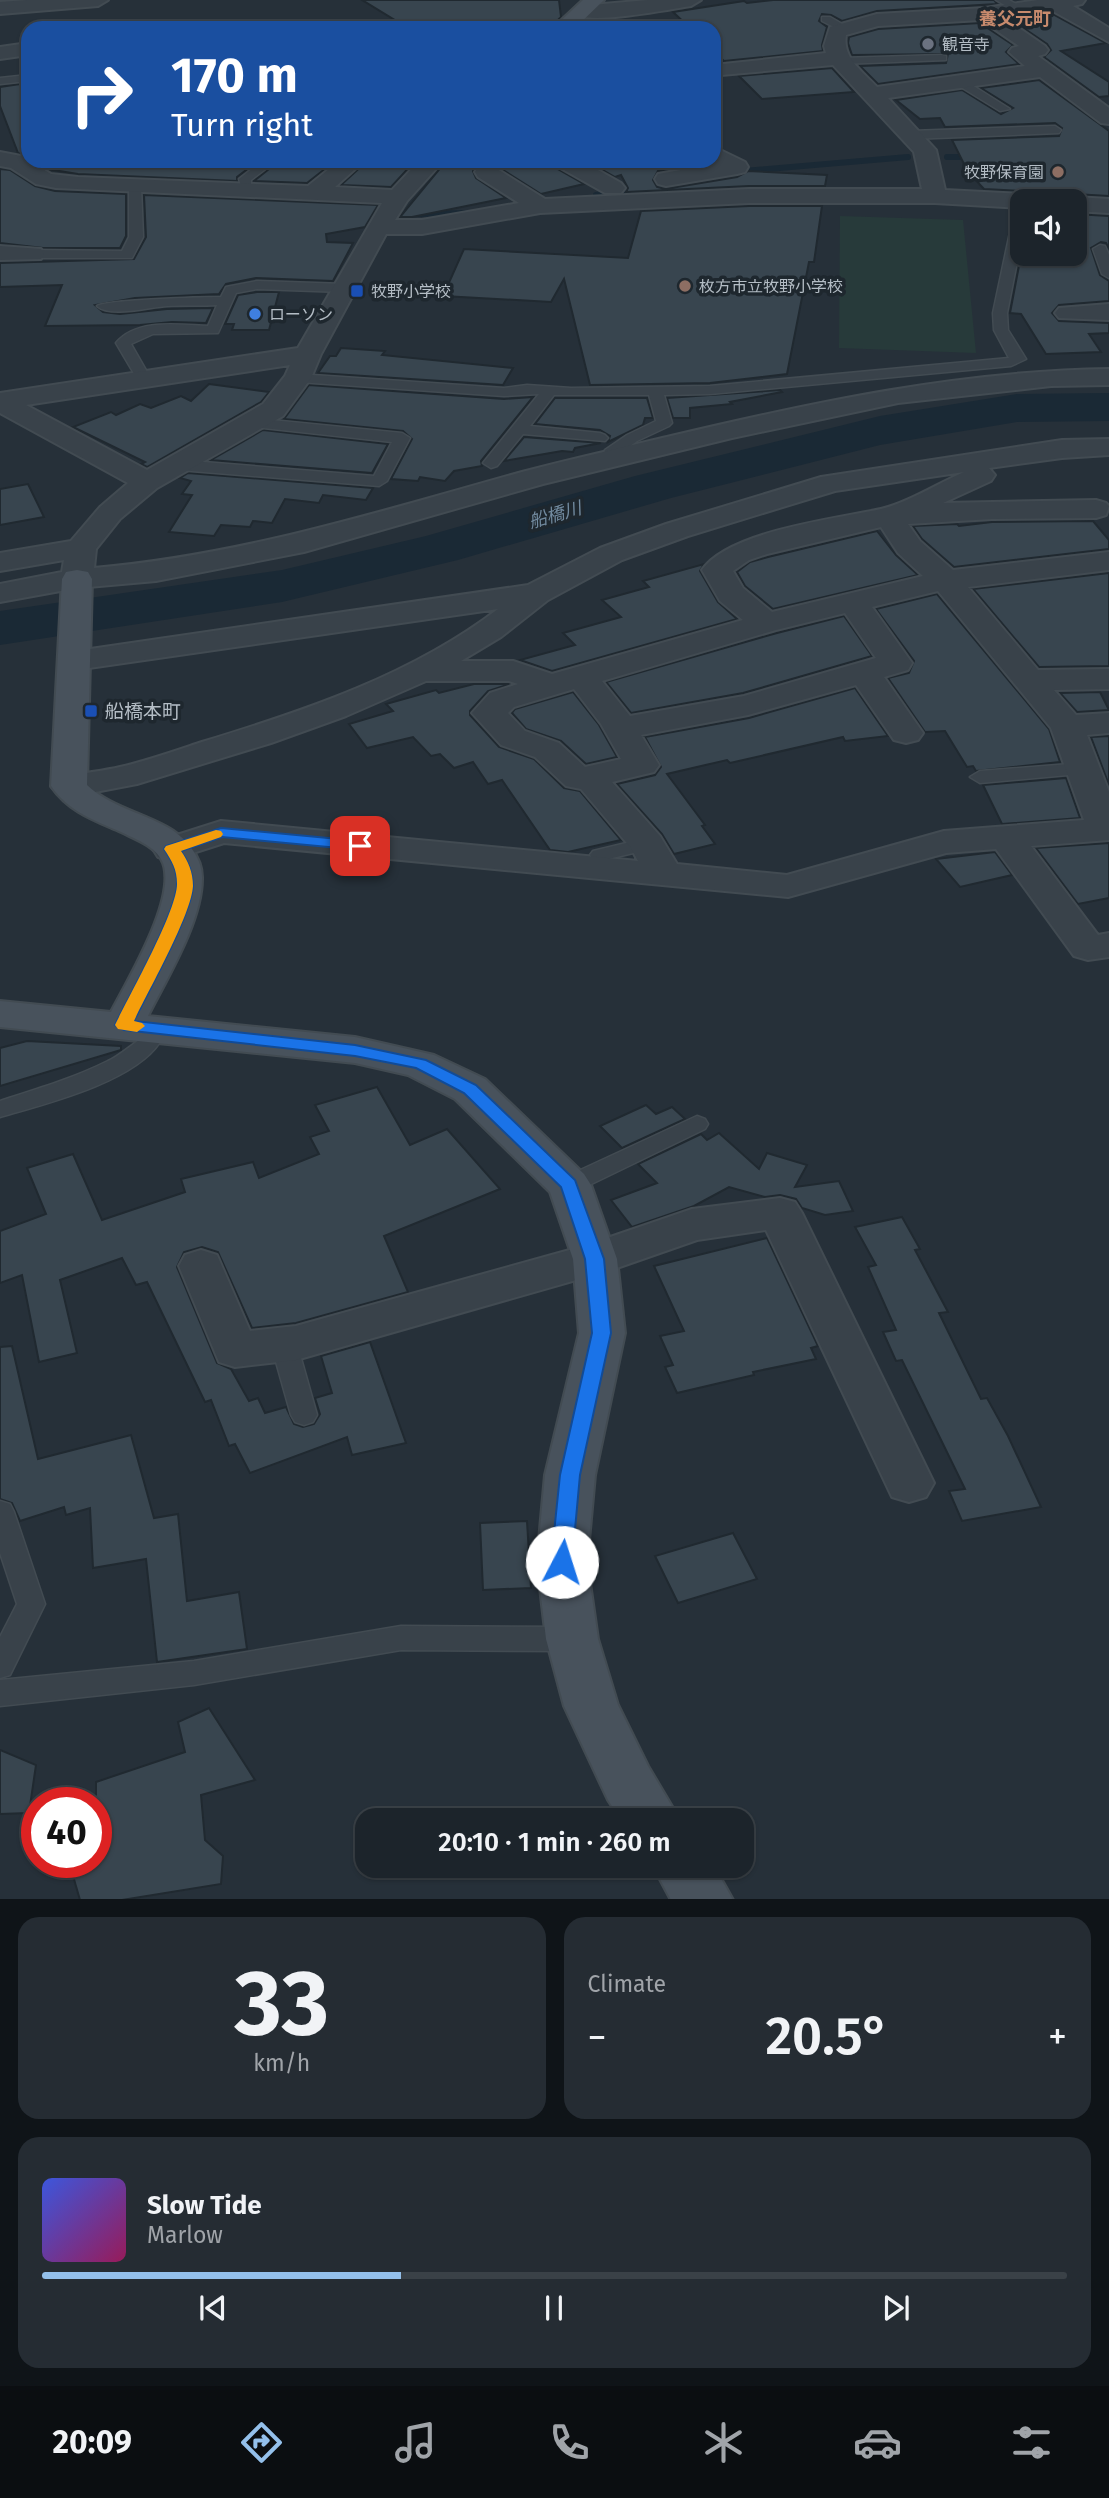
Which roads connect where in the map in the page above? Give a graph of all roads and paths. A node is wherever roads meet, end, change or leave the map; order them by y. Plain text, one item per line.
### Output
1 (98, 0) edge
2 (691, 0) edge
3 (1002, 0) edge
4 (1076, 0) edge
5 (1055, 4) junction
6 (847, 5) dead end
7 (588, 6) edge
8 (0, 8) edge
9 (1021, 10) junction
10 (985, 14) junction
11 (877, 20) junction
12 (571, 21) edge
13 (1109, 36) edge
14 (21, 43) edge
15 (1109, 43) edge
16 (1109, 48) edge
17 (0, 53) edge
18 (942, 58) dead end
19 (844, 65) junction
20 (1044, 71) junction
21 (724, 77) edge
22 (21, 79) edge
23 (0, 81) edge
24 (960, 82) junction
25 (774, 83) dead end
26 (872, 94) junction
27 (1004, 109) dead end
28 (1109, 118) edge
29 (1055, 131) dead end
30 (911, 135) junction
31 (721, 158) edge
32 (0, 159) edge
33 (21, 163) edge
34 (29, 168) edge
35 (260, 168) edge
36 (345, 168) edge
37 (425, 168) edge
38 (577, 168) edge
39 (663, 168) edge
40 (486, 172) dead end
41 (679, 177) junction
42 (135, 186) junction
43 (613, 188) junction
44 (247, 189) junction
45 (315, 192) junction
46 (935, 196) junction
47 (398, 197) junction
48 (1010, 202) edge
49 (573, 204) junction
50 (1087, 205) edge
51 (540, 206) junction
52 (1109, 206) edge
53 (378, 227) junction
54 (1100, 250) dead end
55 (0, 253) edge
56 (32, 254) joint
57 (1010, 265) edge
58 (1109, 274) edge
59 (344, 288) junction
60 (226, 302) junction
61 (1109, 312) edge
62 (1068, 313) dead end
63 (99, 322) dead end
64 (303, 366) junction
65 (1109, 377) edge
66 (144, 379) junction
67 (550, 391) junction
68 (656, 393) junction
69 (0, 401) edge
70 (251, 423) junction
71 (518, 429) junction
72 (1109, 447) edge
73 (606, 449) junction
74 (1027, 456) junction
75 (491, 463) dead end
76 (179, 465) junction
77 (147, 482) junction
78 (1096, 509) dead end
79 (888, 517) junction
80 (1099, 561) edge
81 (0, 562) edge
82 (79, 564) junction
83 (944, 580) junction
84 (1109, 589) edge
85 (0, 593) edge
86 (537, 593) junction
87 (853, 602) junction
88 (766, 623) junction
89 (75, 660) junction
90 (421, 671) junction
91 (864, 673) junction
92 (1109, 679) edge
93 (566, 680) junction
94 (1029, 680) junction
95 (1109, 723) edge
96 (1067, 726) junction
97 (621, 728) junction
98 (906, 733) dead end
99 (1083, 769) junction
100 (589, 777) junction
101 (980, 777) dead end
102 (69, 786) junction
103 (1107, 829) edge
104 (1006, 837) junction
105 (647, 844) junction
106 (172, 849) junction
107 (600, 855) dead end
108 (665, 876) junction
109 (1109, 945) edge
110 (0, 1014) edge
111 (144, 1032) junction
112 (0, 1109) edge
113 (697, 1124) dead end
114 (569, 1185) junction
115 (595, 1259) junction
116 (201, 1266) dead end
117 (284, 1344) junction
118 (304, 1415) dead end
119 (909, 1483) dead end
120 (0, 1513) edge
121 (572, 1639) junction
122 (1, 1662) edge
123 (0, 1693) edge
124 (644, 1808) edge
125 (690, 1878) edge
126 (704, 1899) edge

1 - 8 street
2 - 7 street
3 - 9 lane
4 - 5 street
5 - 9 street
5 - 13 street
6 - 11 street
7 - 12 street
9 - 10 street
10 - 11 street
10 - 20 street
11 - 19 street
14 - 17 street
15 - 16 street
18 - 19 lane
19 - 21 street
19 - 25 street
19 - 26 street
20 - 24 street
20 - 28 street
22 - 23 lane
24 - 26 street
24 - 27 lane
26 - 30 street
29 - 30 lane
30 - 46 street
31 - 41 street
32 - 33 street
34 - 42 street
35 - 44 lane
36 - 45 street
37 - 47 street
38 - 43 street
39 - 41 street
40 - 51 street
41 - 43 street
42 - 44 street
42 - 56 lane
43 - 49 street
44 - 45 street
45 - 47 street
46 - 48 street
46 - 49 street
47 - 53 street
49 - 51 street
50 - 52 street
51 - 53 street
53 - 59 street
54 - 58 lane
55 - 56 street
57 - 68 lane
59 - 60 lane
59 - 64 street
60 - 63 lane
60 - 66 lane
61 - 62 street
64 - 66 street
64 - 67 lane
64 - 70 street
65 - 73 street
66 - 69 street
67 - 68 lane
67 - 71 lane
68 - 73 lane
69 - 77 street
70 - 76 street
70 - 76 lane
71 - 73 lane
71 - 75 lane
72 - 74 street
73 - 82 street
74 - 79 street
74 - 86 street
76 - 77 street
77 - 82 street
78 - 79 street
79 - 83 street
79 - 88 street
80 - 83 street
80 - 84 street
81 - 82 street
82 - 85 street
82 - 89 street
83 - 87 street
83 - 94 street
86 - 89 street
86 - 90 street
87 - 88 street
87 - 91 street
88 - 93 street
89 - 102 street
90 - 93 street
90 - 102 street
91 - 97 street
91 - 98 street
92 - 94 street
93 - 97 street
93 - 100 street
94 - 96 street
95 - 96 street
96 - 99 street
97 - 100 street
99 - 101 lane
99 - 103 street
100 - 105 street
102 - 106 street
103 - 104 street
104 - 108 street
104 - 109 street
105 - 107 lane
105 - 108 street
106 - 108 street
106 - 111 street
110 - 111 street
111 - 112 lane
111 - 114 street
113 - 114 lane
114 - 115 street
115 - 117 street
115 - 119 street
115 - 121 street
116 - 117 street
117 - 118 lane
120 - 122 lane
121 - 123 lane
121 - 124 street
125 - 126 street

